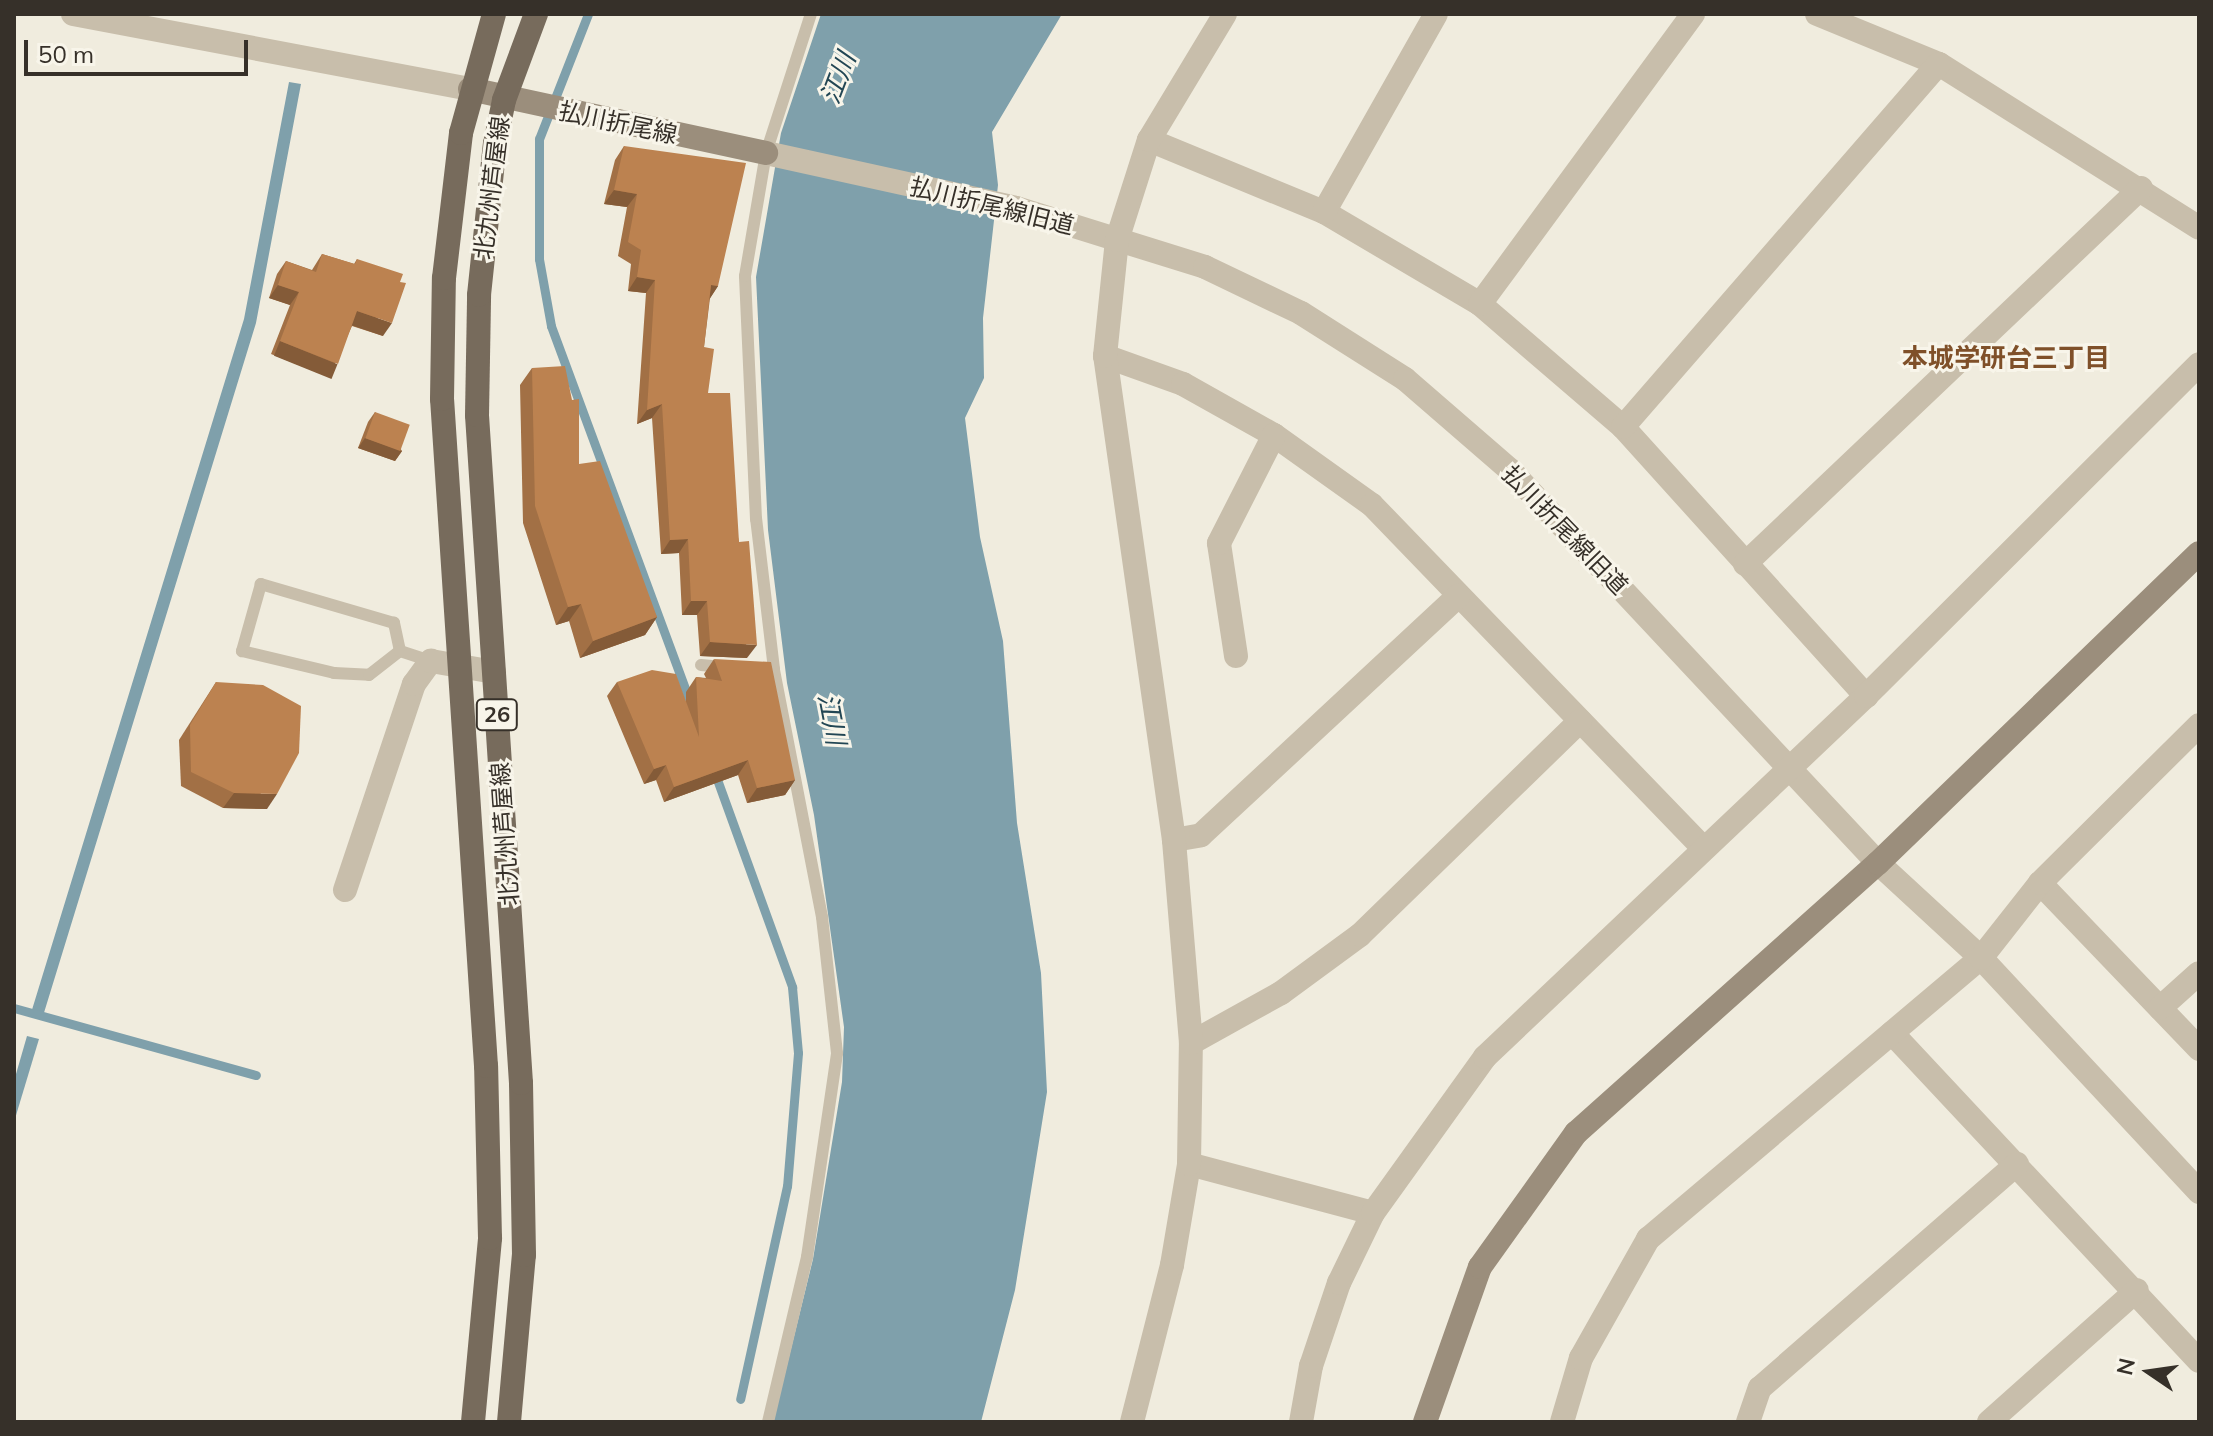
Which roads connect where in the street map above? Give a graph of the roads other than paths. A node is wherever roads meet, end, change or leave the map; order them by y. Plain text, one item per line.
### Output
1 (73, 14) edge
2 (494, 14) edge
3 (536, 14) edge
4 (811, 14) edge
5 (1225, 14) edge
6 (1436, 14) edge
7 (1693, 14) edge
8 (1817, 14) edge
9 (1939, 64) junction
10 (470, 89) junction
11 (504, 100) junction
12 (1149, 140) junction
13 (772, 155) junction
14 (2141, 188) junction
15 (1324, 212) junction
16 (2199, 228) edge
17 (1117, 240) junction
18 (1480, 304) junction
19 (1105, 356) junction
20 (2199, 364) edge
21 (1623, 427) junction
22 (1274, 435) junction
23 (2199, 553) edge
24 (1745, 564) junction
25 (1459, 595) junction
26 (400, 651) junction
27 (1236, 656) dead end
28 (431, 661) junction
29 (701, 665) dead end
30 (458, 666) junction
31 (745, 668) edge
32 (759, 668) edge
33 (774, 669) junction
34 (494, 672) junction
35 (1866, 696) junction
36 (1580, 721) junction
37 (2199, 725) edge
38 (1791, 769) junction
39 (1174, 840) junction
40 (1703, 848) junction
41 (1878, 863) junction
42 (2040, 883) junction
43 (345, 890) dead end
44 (1981, 958) junction
45 (2199, 973) edge
46 (2160, 1008) junction
47 (1892, 1033) junction
48 (1191, 1043) junction
49 (2199, 1049) edge
50 (1189, 1164) junction
51 (2017, 1164) junction
52 (2199, 1192) edge
53 (1373, 1213) junction
54 (2137, 1290) junction
55 (2199, 1361) edge
56 (473, 1422) edge
57 (509, 1422) edge
58 (768, 1422) edge
59 (1132, 1422) edge
60 (1301, 1422) edge
61 (1425, 1422) edge
62 (1562, 1422) edge
63 (1748, 1422) edge
64 (1989, 1422) edge

1 - 10 street
2 - 10 main road, 北九州芦屋線 / 26
3 - 11 main road, 北九州芦屋線 / 26
4 - 13 lane
5 - 12 street
6 - 15 street
7 - 18 street
8 - 9 street
9 - 14 street
9 - 21 street
10 - 11 street, 払川折尾線
10 - 30 main road, 北九州芦屋線 / 26
11 - 13 street, 払川折尾線
11 - 34 main road, 北九州芦屋線 / 26
12 - 15 street
12 - 17 street
13 - 17 street, 払川折尾線旧道
13 - 33 lane
14 - 16 street
14 - 24 street
15 - 18 street
17 - 19 street
17 - 38 street, 払川折尾線旧道
18 - 21 street
19 - 22 street
19 - 39 street
20 - 35 street
21 - 24 street
22 - 25 street
22 - 27 street
23 - 41 street
24 - 35 street
25 - 36 street
25 - 39 street
26 - 26 lane
26 - 28 lane
28 - 30 street
28 - 43 street
29 - 31 lane
30 - 34 street
30 - 56 main road, 北九州芦屋線 / 26
32 - 33 lane
33 - 58 lane
34 - 57 main road, 北九州芦屋線 / 26
35 - 38 street
36 - 40 street
36 - 48 street
37 - 42 street
38 - 40 street
38 - 41 street, 払川折尾線旧道
39 - 48 street
40 - 53 street
41 - 44 street, 払川折尾線旧道
41 - 61 street
42 - 44 street
42 - 46 street
44 - 47 street
44 - 52 street, 払川折尾線旧道
45 - 46 street
46 - 49 street
47 - 51 street
47 - 62 street
48 - 50 street
50 - 53 street
50 - 59 street
51 - 54 street
51 - 63 street
53 - 60 street
54 - 55 street
54 - 64 street

